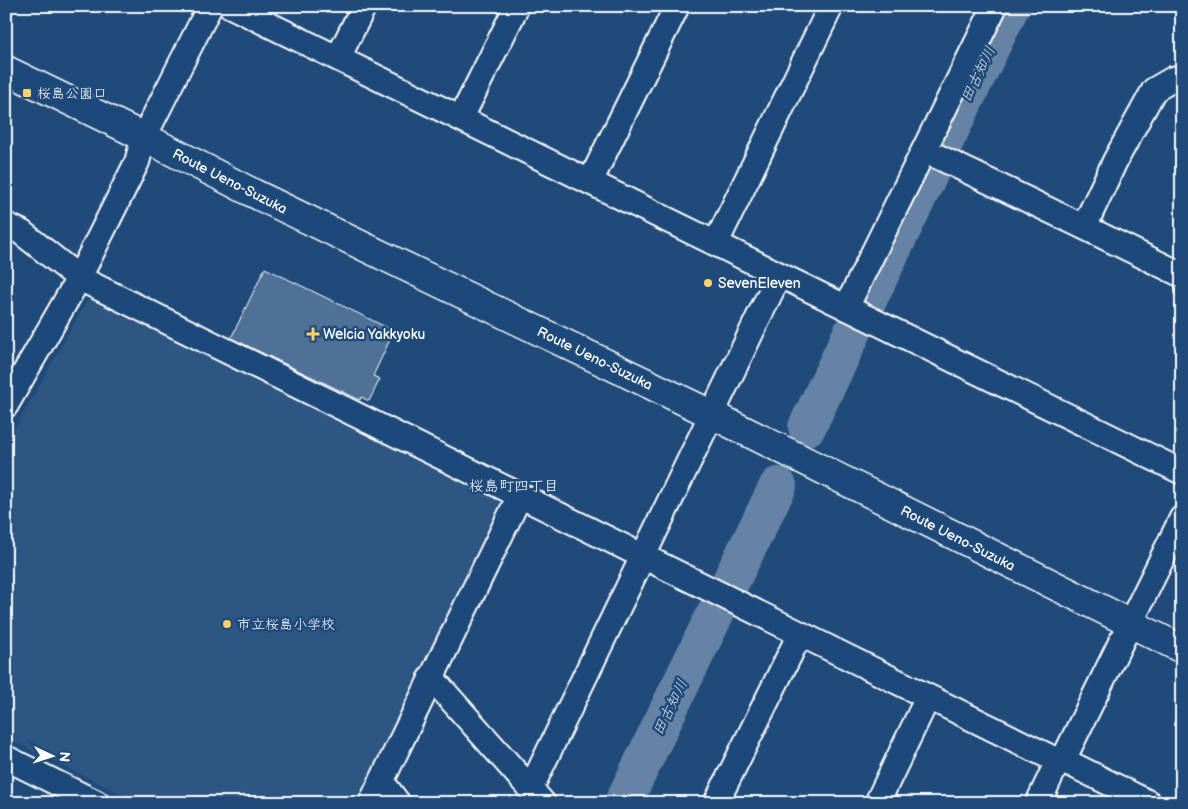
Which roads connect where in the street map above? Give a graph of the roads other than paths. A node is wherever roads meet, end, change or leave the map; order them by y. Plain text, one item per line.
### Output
1 (210, 6) edge
2 (231, 6) edge
3 (364, 6) edge
4 (517, 6) edge
5 (677, 6) edge
6 (831, 6) edge
7 (995, 6) edge
8 (338, 58) junction
9 (6, 70) edge
10 (1182, 77) edge
11 (461, 118) junction
12 (144, 137) junction
13 (924, 150) junction
14 (590, 182) junction
15 (6, 225) edge
16 (1084, 227) junction
17 (716, 243) junction
18 (779, 275) junction
19 (1182, 275) edge
20 (78, 278) junction
21 (846, 308) junction
22 (6, 405) edge
23 (711, 414) junction
24 (1182, 472) edge
25 (520, 495) junction
26 (1182, 518) edge
27 (644, 557) junction
28 (1130, 624) junction
29 (800, 634) junction
30 (1182, 649) edge
31 (431, 678) junction
32 (928, 697) junction
33 (6, 758) edge
34 (1058, 761) junction
35 (382, 782) junction
36 (537, 796) edge
37 (73, 798) edge
38 (97, 803) edge
39 (371, 803) edge
40 (398, 803) edge
41 (716, 803) edge
42 (877, 803) edge
43 (1038, 803) edge
44 (1149, 803) edge

1 - 12 street
2 - 8 street
3 - 8 street
4 - 11 street
5 - 14 street
6 - 17 street
7 - 13 street
8 - 11 street
9 - 12 main road, Route Ueno-Suzuka
10 - 16 street
11 - 14 street
12 - 20 street
12 - 23 main road, Route Ueno-Suzuka
13 - 16 street
13 - 21 street
14 - 17 street
15 - 20 street
16 - 19 street
17 - 18 street
18 - 21 street
18 - 23 street
20 - 22 street
20 - 25 street
21 - 24 street
23 - 27 street
23 - 28 main road, Route Ueno-Suzuka
25 - 27 street
25 - 31 street
26 - 28 street
27 - 29 street
27 - 36 street
28 - 30 main road, Route Ueno-Suzuka
28 - 34 street
29 - 32 street
29 - 41 street
31 - 35 street
31 - 36 street
32 - 34 street
32 - 42 street
33 - 37 street
34 - 43 street
34 - 44 street
35 - 39 street
35 - 40 street
37 - 38 street

